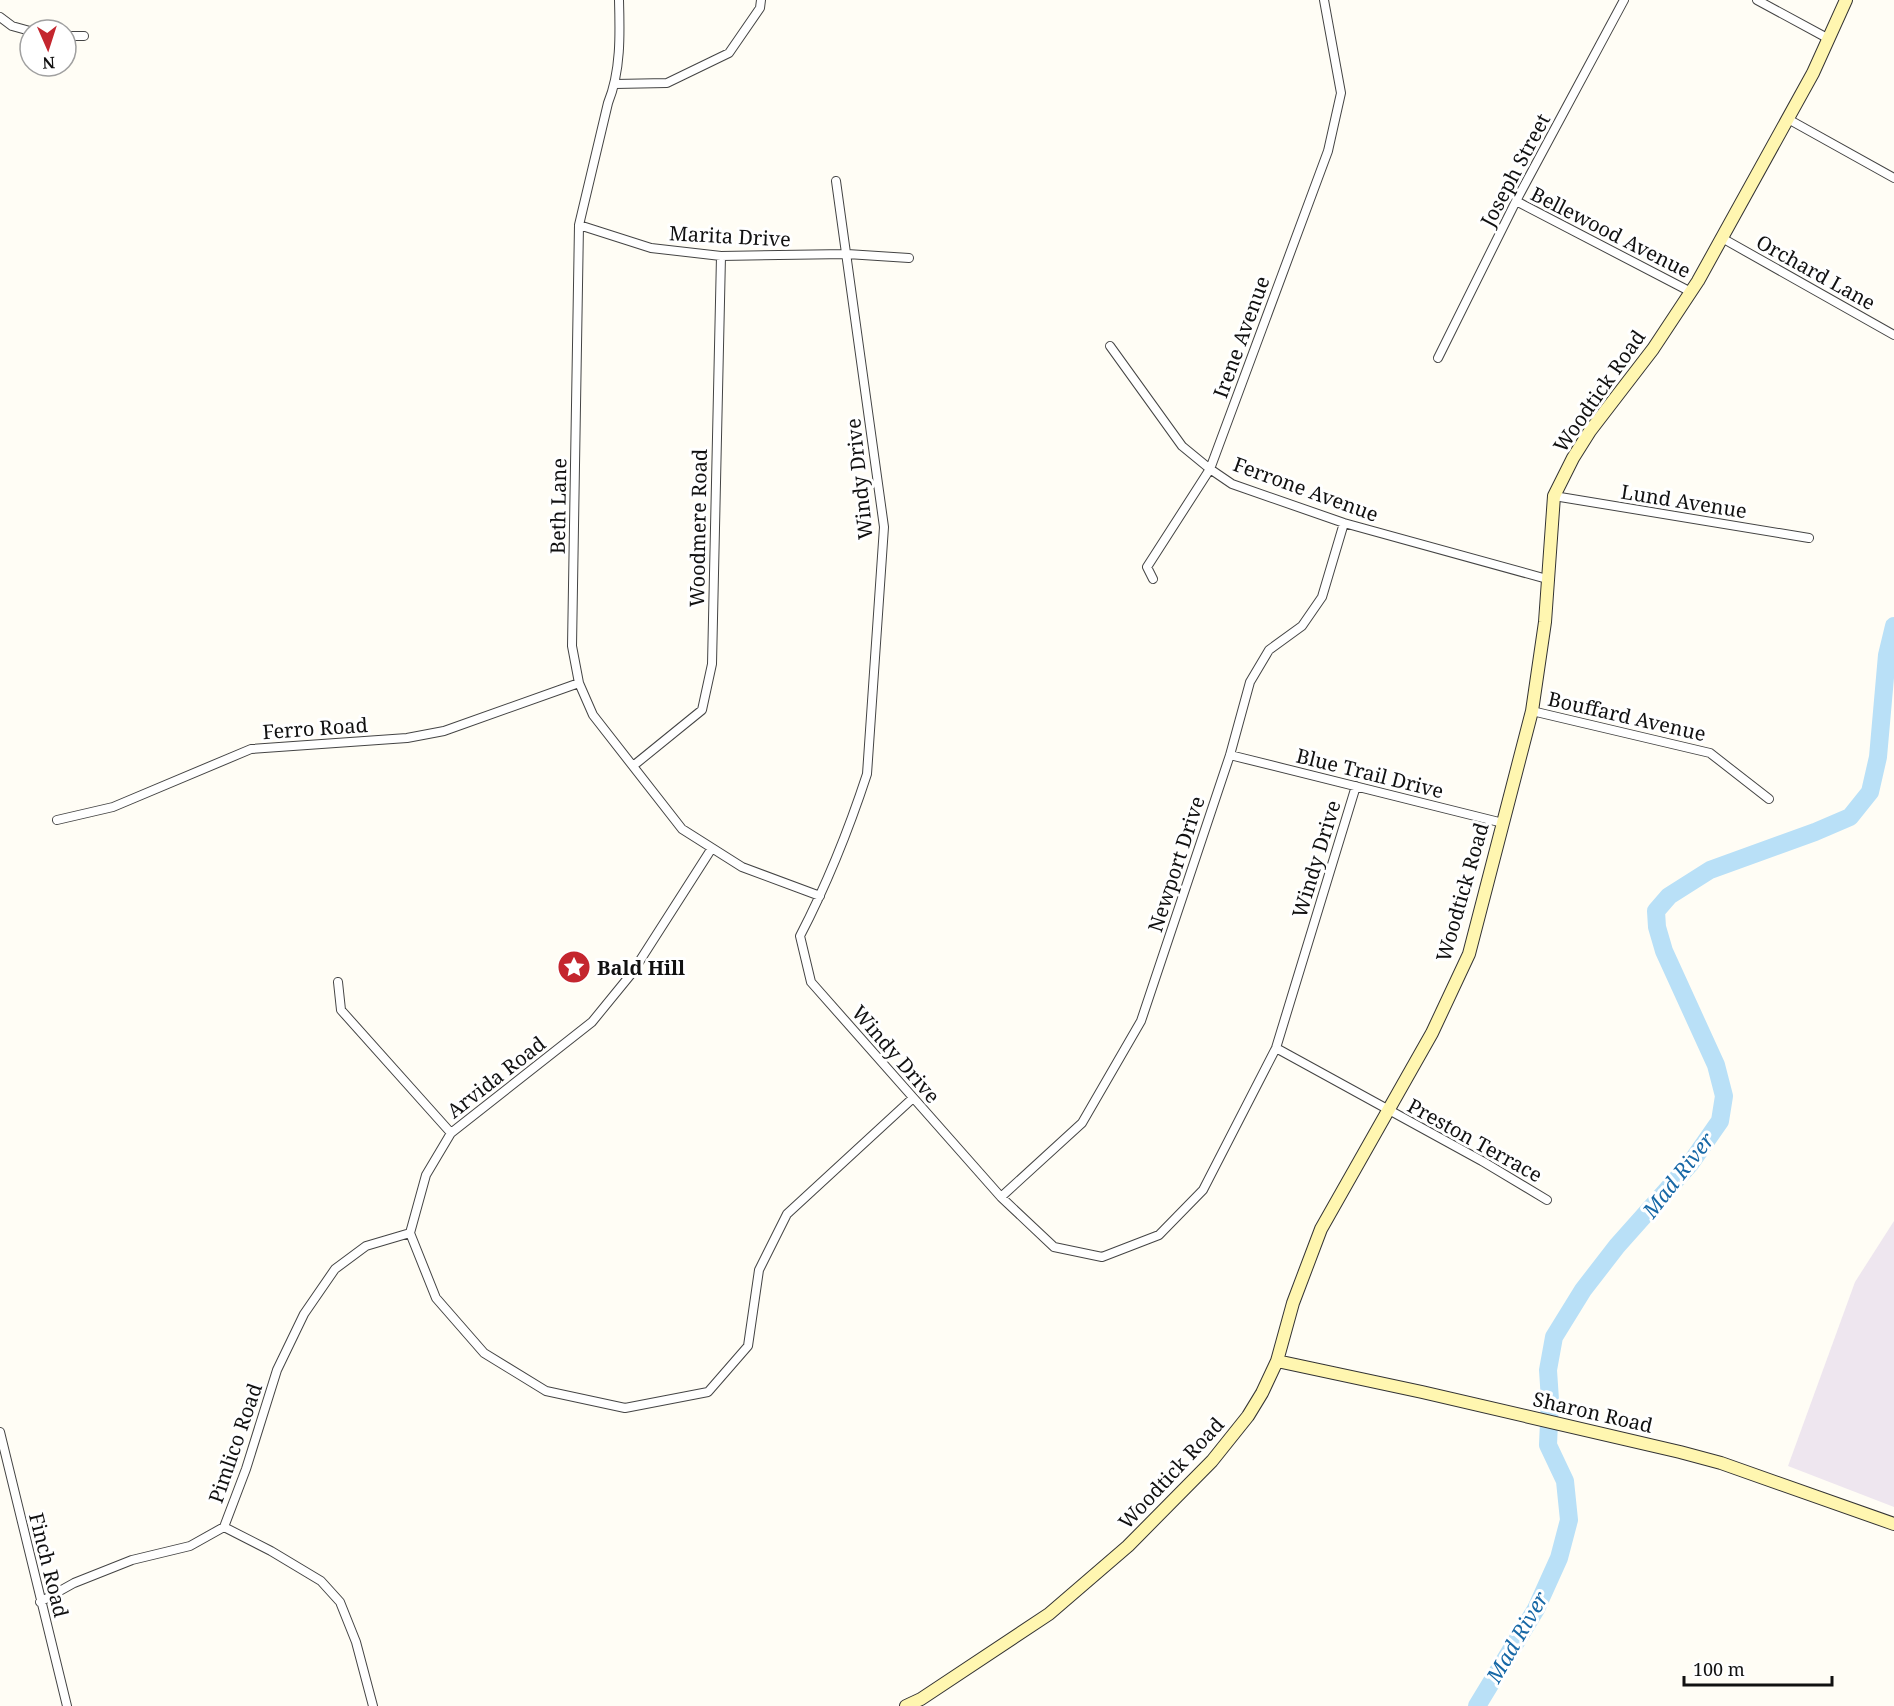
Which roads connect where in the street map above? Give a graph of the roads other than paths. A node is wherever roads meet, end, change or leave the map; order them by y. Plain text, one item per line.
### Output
1 (619, 0) edge
2 (761, 0) edge
3 (1324, 0) edge
4 (1624, 0) edge
5 (1757, 0) edge
6 (1846, 0) edge
7 (0, 17) edge
8 (18, 28) edge
9 (78, 36) edge
10 (84, 36) dead end
11 (1829, 39) junction
12 (615, 84) junction
13 (1788, 119) junction
14 (1894, 178) edge
15 (837, 181) dead end
16 (1516, 201) junction
17 (579, 225) junction
18 (1722, 238) junction
19 (847, 254) junction
20 (721, 256) junction
21 (909, 258) dead end
22 (1691, 292) junction
23 (1894, 334) edge
24 (1110, 346) dead end
25 (1438, 358) dead end
26 (1210, 469) junction
27 (1554, 496) junction
28 (1344, 523) junction
29 (1809, 538) dead end
30 (1153, 579) dead end
31 (1547, 579) junction
32 (579, 683) junction
33 (1532, 711) junction
34 (1230, 755) junction
35 (633, 766) junction
36 (1356, 786) junction
37 (1770, 799) dead end
38 (57, 820) dead end
39 (1503, 822) junction
40 (712, 848) junction
41 (820, 896) junction
42 (338, 982) dead end
43 (1276, 1048) junction
44 (913, 1098) junction
45 (1388, 1110) junction
46 (452, 1133) junction
47 (1001, 1197) junction
48 (1547, 1200) dead end
49 (410, 1233) junction
50 (1277, 1361) junction
51 (0, 1432) edge
52 (1894, 1524) edge
53 (224, 1527) junction
54 (40, 1602) junction
55 (68, 1706) edge
56 (373, 1706) edge
57 (906, 1706) edge

1 - 12 street, Beth Lane
2 - 12 street
3 - 26 street, Irene Avenue
4 - 16 street, Joseph Street
5 - 11 street
6 - 11 main road, Woodtick Road
7 - 8 street
9 - 10 street
11 - 13 main road, Woodtick Road
12 - 17 street, Beth Lane
13 - 14 street
13 - 18 main road, Woodtick Road
15 - 19 street, Windy Drive
16 - 22 street, Bellewood Avenue
16 - 25 street, Joseph Street
17 - 20 street, Marita Drive
17 - 32 street, Beth Lane
18 - 22 main road, Woodtick Road
18 - 23 street, Orchard Lane
19 - 20 street, Marita Drive
19 - 21 street
19 - 41 street, Windy Drive
20 - 35 street, Woodmere Road
22 - 27 main road, Woodtick Road
24 - 26 street, Ferrone Avenue
26 - 28 street, Ferrone Avenue
26 - 30 street, Irene Avenue
27 - 29 street, Lund Avenue
27 - 31 main road, Woodtick Road
28 - 31 street, Ferrone Avenue
28 - 34 street, Newport Drive
31 - 33 main road, Woodtick Road
32 - 35 street, Beth Lane
32 - 38 street, Ferro Road
33 - 37 street, Bouffard Avenue
33 - 39 main road, Woodtick Road
34 - 36 street, Blue Trail Drive
34 - 47 street, Newport Drive
35 - 40 street, Beth Lane
36 - 39 street, Blue Trail Drive
36 - 43 street, Windy Drive
39 - 45 main road, Woodtick Road
40 - 41 street, Beth Lane
40 - 46 street, Arvida Road
41 - 44 street, Windy Drive
42 - 46 street
43 - 45 street, Preston Terrace
43 - 47 street, Windy Drive
44 - 47 street, Windy Drive
44 - 49 street
45 - 48 street, Preston Terrace
45 - 50 main road, Woodtick Road
46 - 49 street, Arvida Road
49 - 53 street, Pimlico Road
50 - 52 main road, Sharon Road
50 - 57 main road, Woodtick Road
51 - 54 street, Finch Road
53 - 54 street, Pimlico Road
53 - 56 street
54 - 55 street, Finch Road

